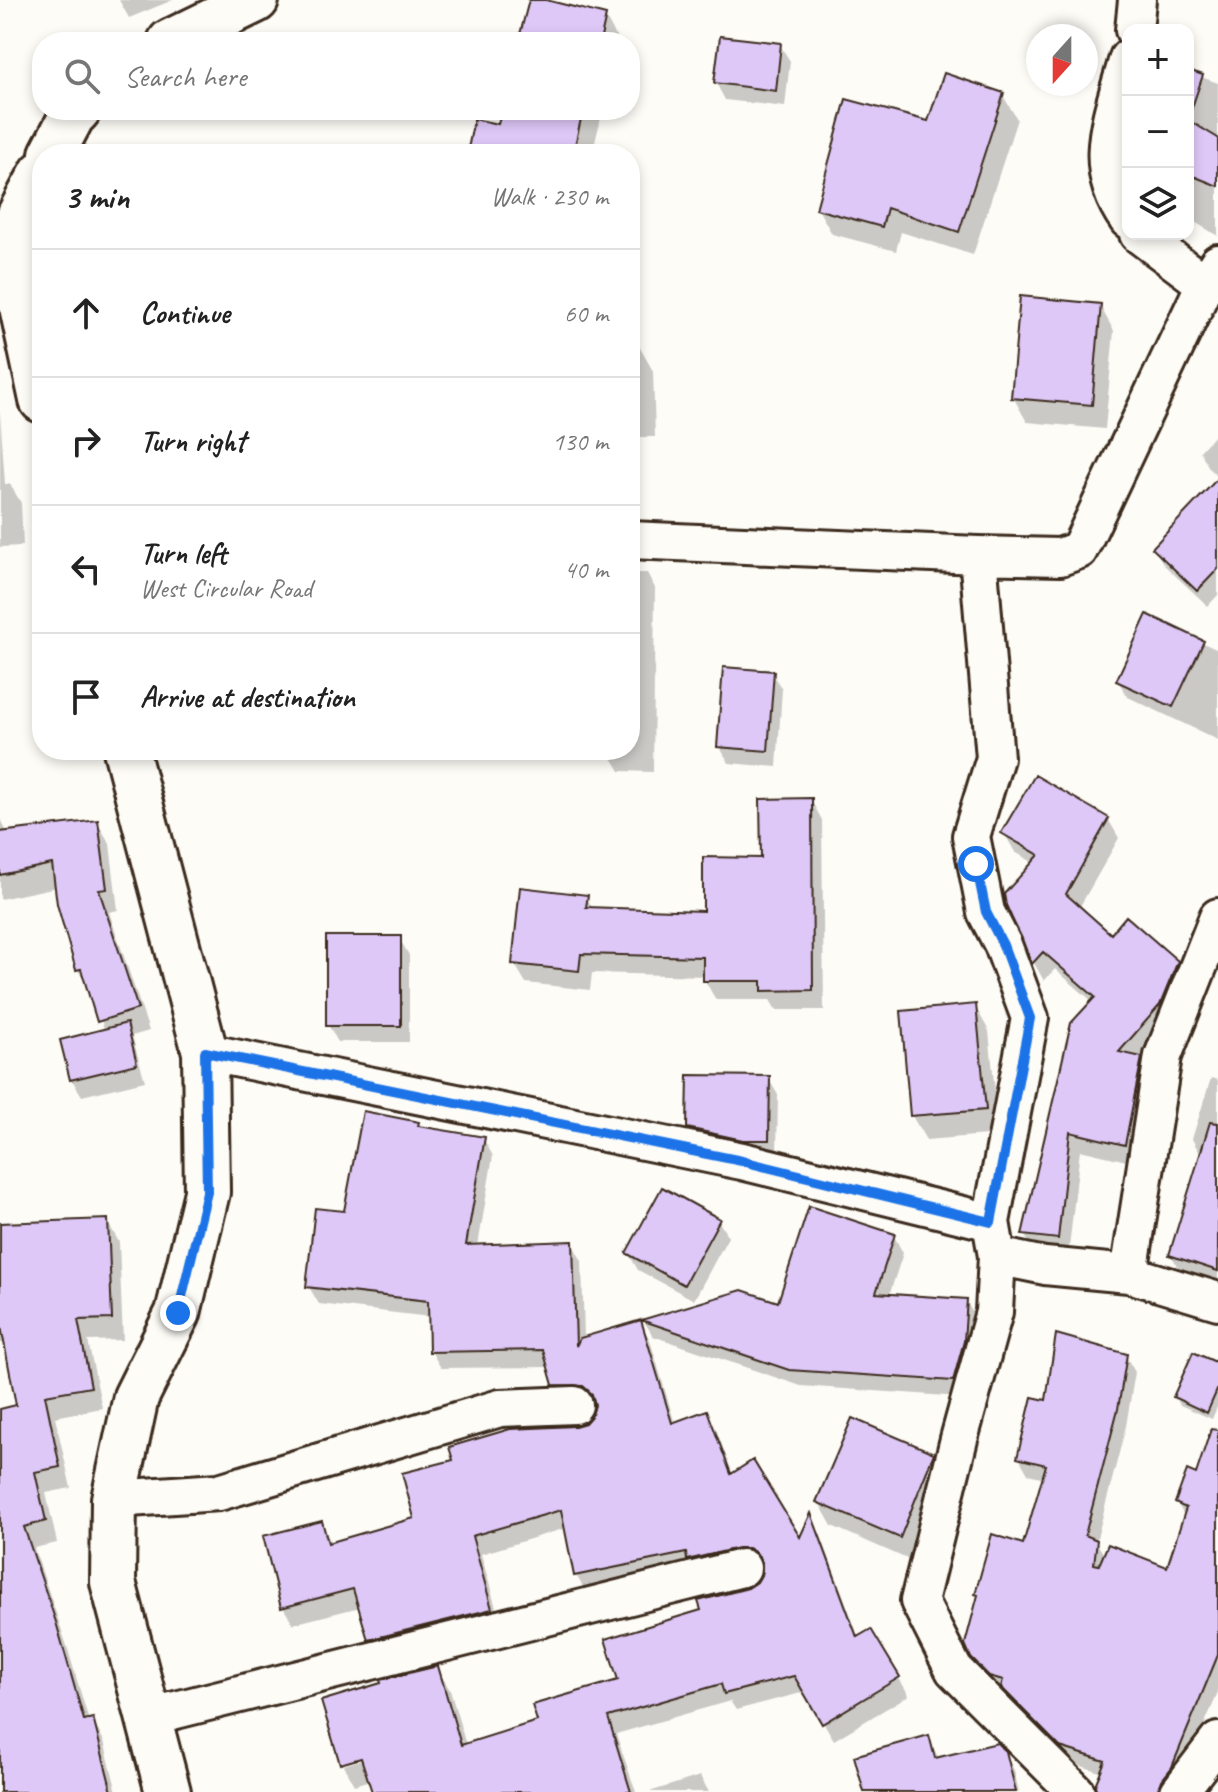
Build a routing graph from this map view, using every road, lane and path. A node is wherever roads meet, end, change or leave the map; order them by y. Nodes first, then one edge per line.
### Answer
1 (256, 0) edge
2 (1137, 0) edge
3 (1135, 24) edge
4 (190, 32) edge
5 (1122, 80) edge
6 (70, 120) edge
7 (57, 144) edge
8 (32, 192) edge
9 (1122, 212) edge
10 (1149, 240) edge
11 (1211, 274) edge
12 (32, 353) edge
13 (640, 540) edge
14 (978, 555) junction
15 (129, 760) edge
16 (1218, 917) edge
17 (205, 1052) junction
18 (994, 1239) junction
19 (1129, 1274) junction
20 (1218, 1301) edge
21 (574, 1405) dead end
22 (114, 1499) junction
23 (742, 1568) dead end
24 (148, 1717) junction
25 (1218, 1741) edge
26 (168, 1792) edge
27 (1076, 1792) edge
28 (1179, 1792) edge

1 - 4 street
2 - 3 street
5 - 9 street
6 - 7 street
8 - 12 street
10 - 11 street
11 - 14 street
13 - 14 street
14 - 18 street
15 - 17 street
16 - 19 street
17 - 18 street
17 - 22 street
18 - 19 street
18 - 27 street
19 - 20 street
21 - 22 street
22 - 24 street
23 - 24 street
24 - 26 street
25 - 28 street

